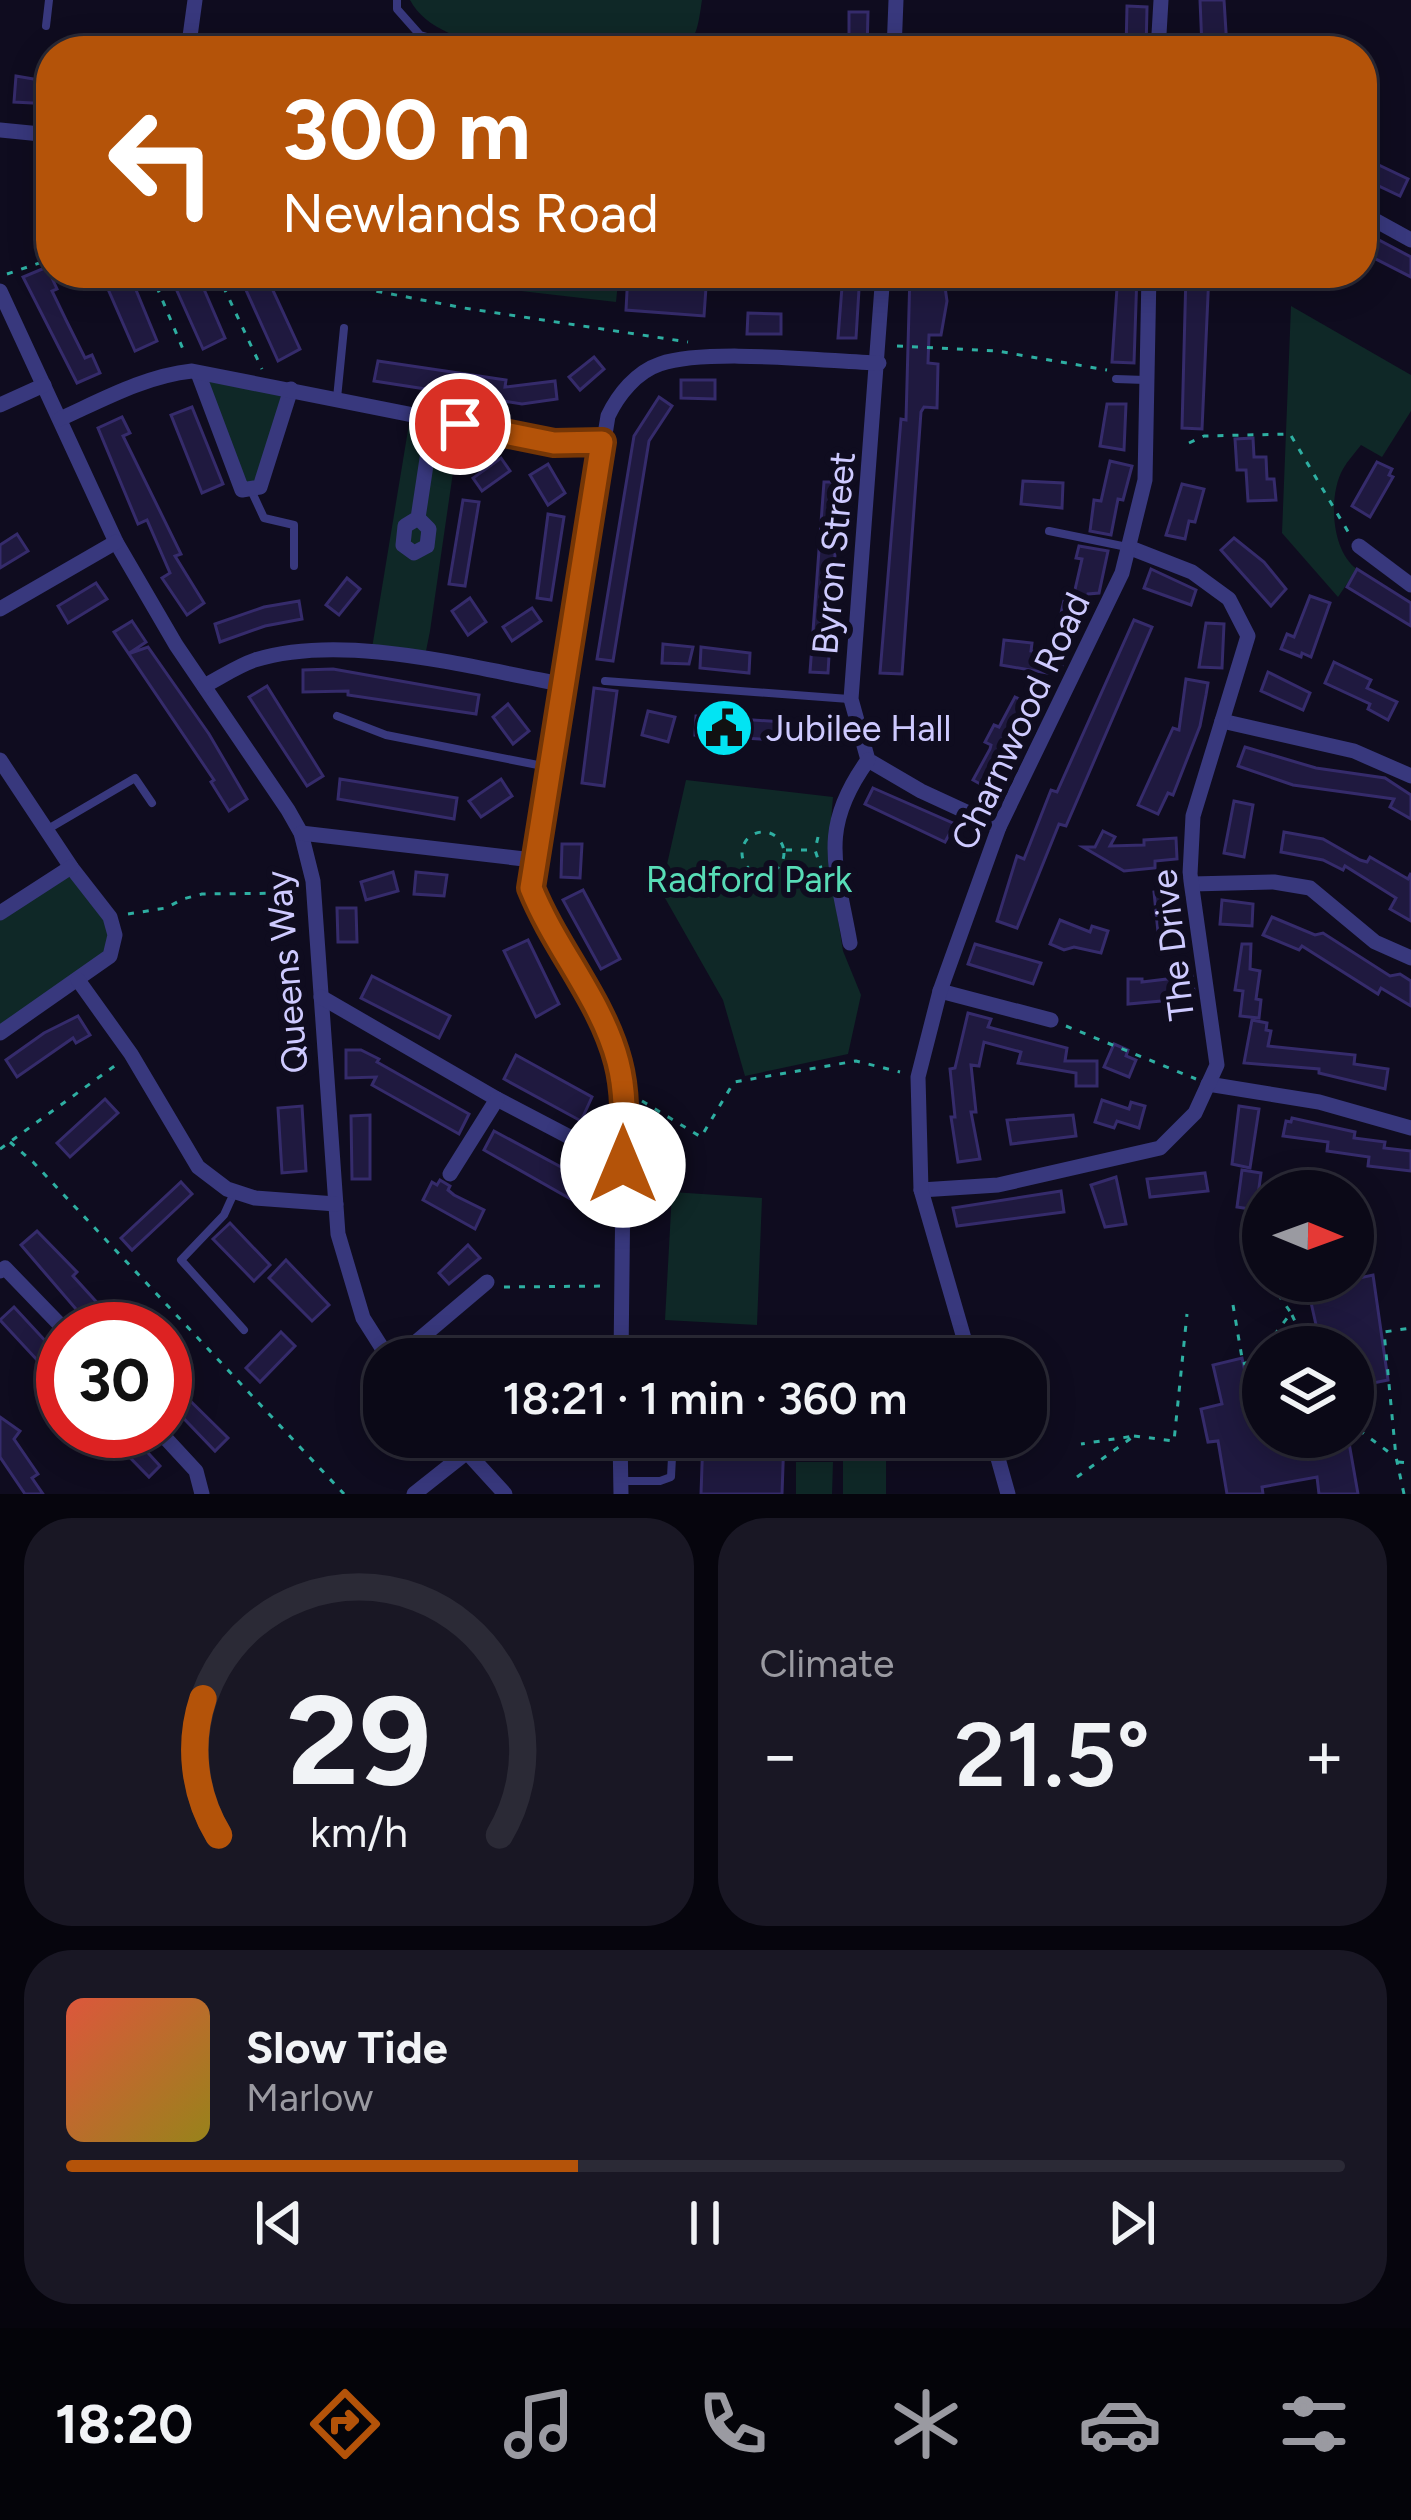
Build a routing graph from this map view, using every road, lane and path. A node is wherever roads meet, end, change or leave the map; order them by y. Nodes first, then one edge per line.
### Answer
1 (49, 0) edge
2 (195, 0) edge
3 (397, 0) edge
4 (896, 0) edge
5 (1161, 0) edge
6 (46, 26) dead end
7 (190, 36) edge
8 (424, 36) edge
9 (895, 36) edge
10 (1159, 36) edge
11 (0, 130) edge
12 (36, 134) edge
13 (1377, 221) edge
14 (1411, 240) edge
15 (36, 265) edge
16 (0, 277) edge
17 (158, 288) edge
18 (224, 288) edge
19 (360, 288) edge
20 (882, 288) edge
21 (1149, 288) edge
22 (0, 291) edge
23 (344, 328) dead end
24 (879, 354) junction
25 (702, 357) junction
26 (195, 372) junction
27 (1116, 379) joint
28 (1147, 380) junction
29 (44, 385) junction
30 (270, 385) junction
31 (291, 389) junction
32 (337, 398) junction
33 (0, 405) edge
34 (60, 418) junction
35 (433, 419) junction
36 (602, 442) junction
37 (1190, 443) dead end
38 (251, 489) junction
39 (418, 518) dead end
40 (1049, 531) dead end
41 (116, 542) junction
42 (1359, 546) joint
43 (1128, 548) junction
44 (1411, 558) edge
45 (294, 566) dead end
46 (1404, 579) edge
47 (0, 609) edge
48 (605, 681) dead end
49 (562, 684) junction
50 (204, 686) junction
51 (850, 699) junction
52 (338, 716) dead end
53 (1222, 721) junction
54 (0, 760) edge
55 (868, 760) junction
56 (548, 767) junction
57 (1411, 776) edge
58 (152, 803) dead end
59 (999, 826) junction
60 (46, 830) junction
61 (301, 833) junction
62 (784, 850) junction
63 (815, 850) dead end
64 (533, 860) junction
65 (70, 867) junction
66 (1192, 884) junction
67 (314, 893) junction
68 (0, 913) edge
69 (110, 917) junction
70 (850, 943) dead end
71 (1411, 958) edge
72 (78, 980) junction
73 (940, 991) junction
74 (321, 997) junction
75 (1051, 1020) joint
76 (0, 1033) edge
77 (131, 1054) junction
78 (918, 1077) junction
79 (1208, 1084) junction
80 (624, 1093) junction
81 (496, 1099) junction
82 (1411, 1128) edge
83 (10, 1142) junction
84 (0, 1149) edge
85 (623, 1165) junction
86 (450, 1174) dead end
87 (922, 1190) junction
88 (234, 1192) junction
89 (336, 1204) junction
90 (0, 1270) edge
91 (488, 1282) joint
92 (622, 1286) junction
93 (38, 1302) edge
94 (1283, 1302) edge
95 (1233, 1306) dead end
96 (1291, 1313) junction
97 (1187, 1314) dead end
98 (1381, 1324) dead end
99 (1281, 1326) edge
100 (1297, 1326) edge
101 (1411, 1328) edge
102 (244, 1330) dead end
103 (1384, 1332) junction
104 (378, 1338) edge
105 (419, 1338) edge
106 (621, 1338) edge
107 (964, 1338) edge
108 (1242, 1356) edge
109 (1134, 1436) junction
110 (1374, 1442) edge
111 (1081, 1444) dead end
112 (184, 1458) edge
113 (459, 1458) edge
114 (472, 1458) edge
115 (672, 1458) edge
116 (998, 1458) edge
117 (1396, 1460) junction
118 (1411, 1463) edge
119 (1077, 1477) dead end
120 (621, 1487) edge
121 (202, 1494) edge
122 (344, 1494) edge
123 (414, 1494) edge
124 (505, 1494) edge
125 (1008, 1494) edge
126 (1404, 1494) edge

1 - 6 lane
2 - 7 street
3 - 8 lane
4 - 9 street
5 - 10 street
11 - 12 street
13 - 14 street
15 - 16 path
17 - 26 path
18 - 30 path
19 - 25 path
20 - 24 street, Byron Street
21 - 28 street, Charnwood Road
22 - 29 street, Queens Way
23 - 32 lane
24 - 25 street
24 - 27 path
24 - 51 street, Byron Street
25 - 36 street
26 - 30 street
26 - 34 street
26 - 38 street
27 - 28 lane
28 - 43 street, Charnwood Road
29 - 33 street
29 - 34 street, Queens Way
30 - 31 street
31 - 32 street
31 - 38 street
32 - 35 street
34 - 41 street, Queens Way
35 - 36 street
35 - 39 street
36 - 49 street
37 - 42 path
38 - 45 lane
40 - 43 lane
41 - 47 street
41 - 50 street, Queens Way
42 - 46 street
43 - 53 street, The Drive
43 - 59 street, Charnwood Road
44 - 46 street
48 - 51 lane
49 - 50 street
49 - 56 street
50 - 61 street, Queens Way
51 - 55 street, Byron Street
52 - 56 lane
53 - 57 street
53 - 66 street, The Drive
54 - 60 street
55 - 59 street
55 - 70 street
56 - 64 street
58 - 60 lane
59 - 73 street, Charnwood Road
60 - 65 street
61 - 64 street
61 - 67 street, Queens Way
62 - 62 path
62 - 63 path
64 - 80 street
65 - 68 street
65 - 69 street
66 - 71 street
66 - 79 street, The Drive
67 - 69 path
67 - 74 street, Queens Way
69 - 72 street
72 - 76 street
72 - 77 street
73 - 75 street
73 - 78 street, Charnwood Road
74 - 81 street
74 - 89 street, Queens Way
75 - 79 path
77 - 83 path
77 - 88 street
78 - 80 path
78 - 87 street, Charnwood Road
79 - 82 street
79 - 87 street
80 - 85 street
81 - 85 street
81 - 86 street
83 - 84 path
83 - 122 path
85 - 92 street
87 - 107 street, Charnwood Road
88 - 89 street
88 - 102 lane
89 - 104 street, Queens Way
90 - 93 street
91 - 92 path
91 - 105 street
92 - 106 street
94 - 96 path
95 - 108 path
96 - 99 path
96 - 100 path
97 - 109 path
98 - 103 path
101 - 103 path
103 - 117 path
109 - 111 path
109 - 119 path
110 - 117 path
112 - 121 street
113 - 123 street
114 - 124 street
115 - 120 lane
116 - 125 street
117 - 118 path
117 - 126 path

